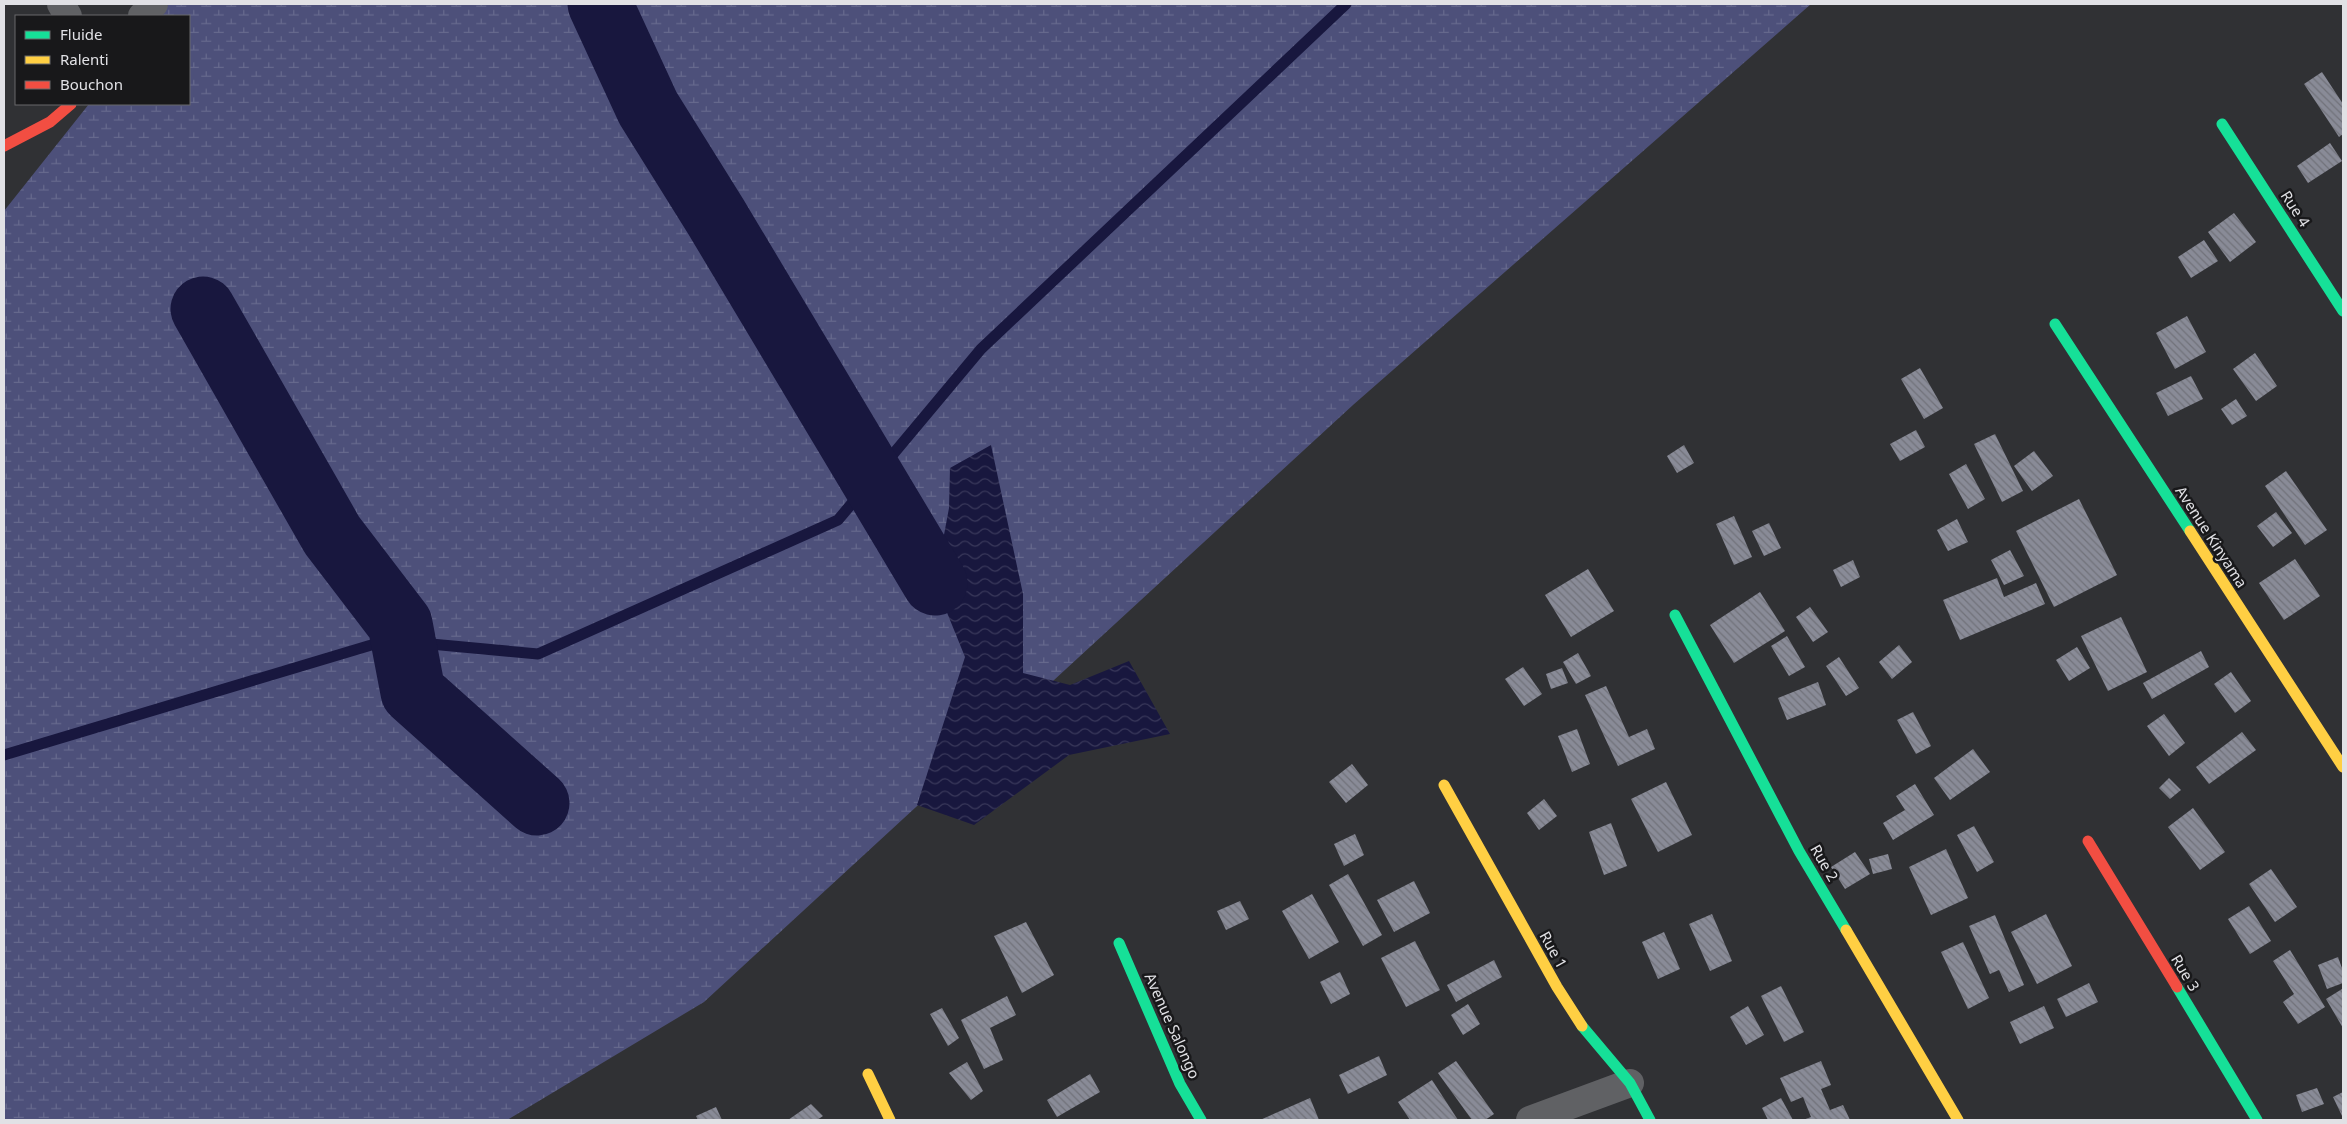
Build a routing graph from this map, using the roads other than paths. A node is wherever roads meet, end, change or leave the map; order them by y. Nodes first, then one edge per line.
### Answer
1 (61, 4) edge
2 (154, 4) edge
3 (67, 15) edge
4 (143, 15) edge
5 (70, 105) edge
6 (2222, 124) dead end
7 (4, 146) edge
8 (2343, 311) edge
9 (2054, 324) dead end
10 (1675, 615) dead end
11 (2343, 767) edge
12 (1444, 785) dead end
13 (2088, 841) dead end
14 (1119, 943) dead end
15 (868, 1074) dead end
16 (1630, 1083) junction
17 (890, 1120) edge
18 (1201, 1120) edge
19 (1530, 1120) edge
20 (1650, 1120) edge
21 (1958, 1120) edge
22 (2256, 1120) edge

1 - 3 street
2 - 4 street
5 - 7 street
6 - 8 street, Rue 4
9 - 11 street, Avenue Kinyama
10 - 21 street, Rue 2
12 - 16 street, Rue 1
13 - 22 street, Rue 3
14 - 18 street, Avenue Salongo
15 - 17 street
16 - 19 street
16 - 20 street, Rue 1

